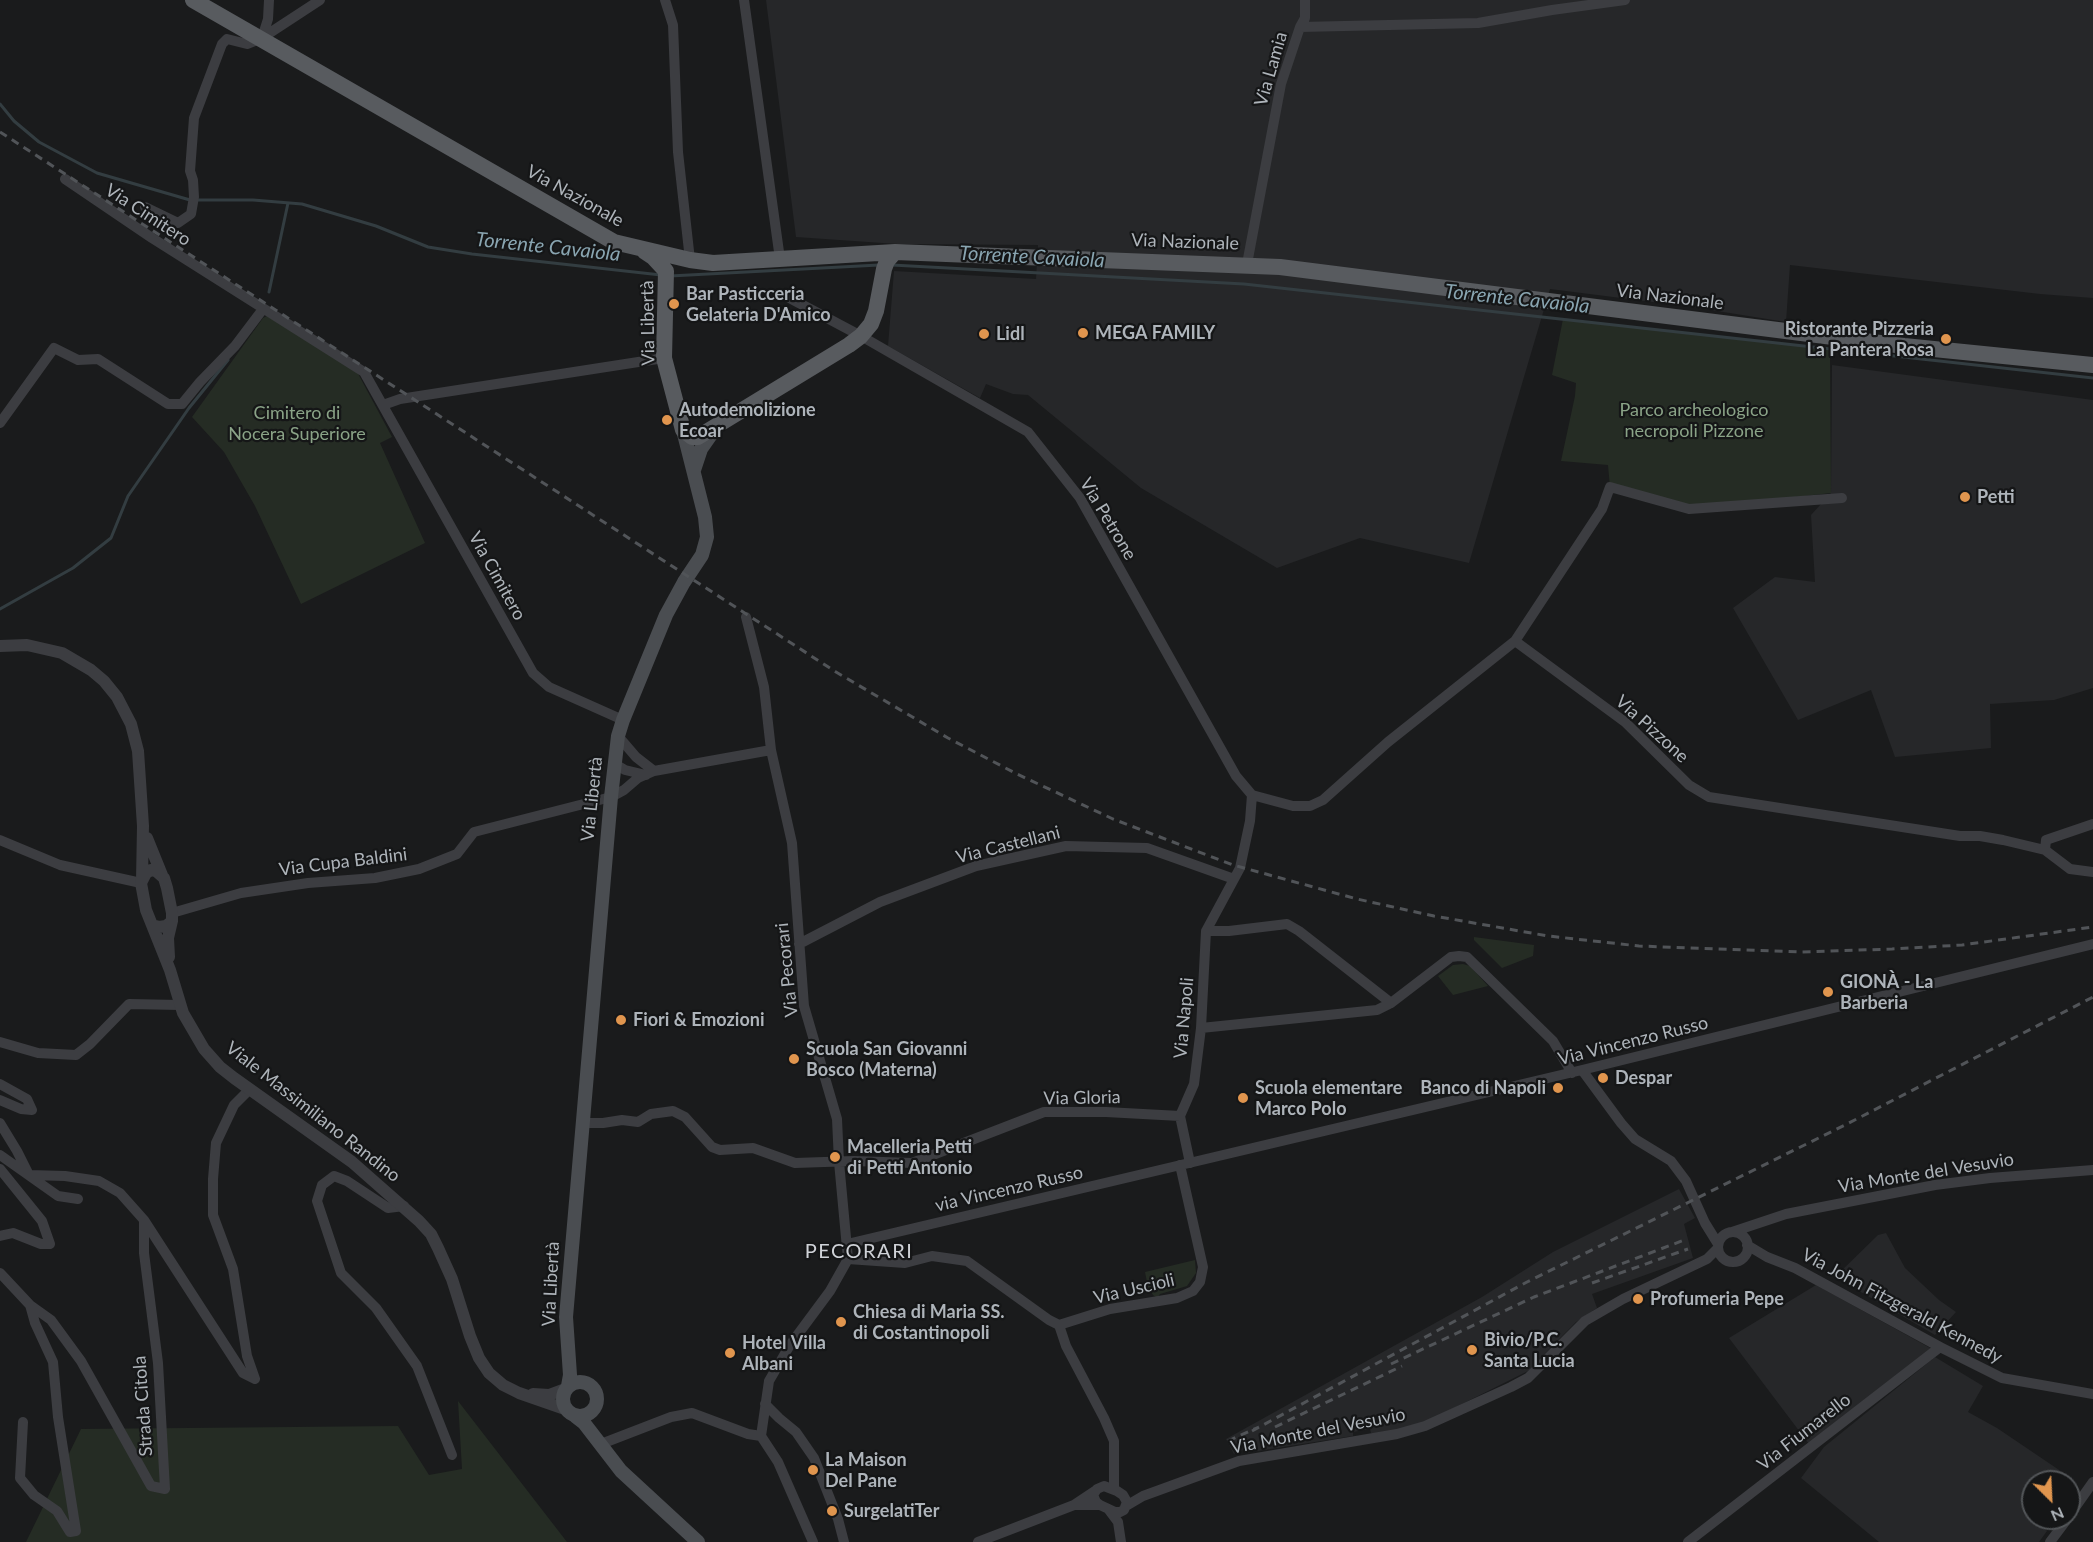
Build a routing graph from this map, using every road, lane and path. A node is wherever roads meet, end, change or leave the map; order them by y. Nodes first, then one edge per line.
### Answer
1 (193, 0) edge
2 (269, 0) edge
3 (320, 0) edge
4 (665, 0) edge
5 (744, 0) edge
6 (1305, 0) edge
7 (1625, 0) edge
8 (1300, 27) junction
9 (261, 38) junction
10 (65, 179) dead end
11 (145, 207) dead end
12 (641, 249) junction
13 (895, 252) junction
14 (863, 253) junction
15 (780, 259) junction
16 (690, 260) junction
17 (1248, 264) junction
18 (665, 279) junction
19 (880, 287) junction
20 (782, 294) dead end
21 (263, 309) junction
22 (864, 333) junction
23 (664, 358) junction
24 (2093, 365) edge
25 (383, 405) junction
26 (722, 422) junction
27 (0, 423) edge
28 (683, 430) junction
29 (693, 472) junction
30 (1842, 498) dead end
31 (746, 617) dead end
32 (1515, 641) junction
33 (0, 646) edge
34 (623, 720) junction
35 (618, 736) junction
36 (771, 750) junction
37 (615, 764) junction
38 (649, 770) junction
39 (1252, 795) junction
40 (610, 797) junction
41 (2093, 824) edge
42 (143, 826) junction
43 (0, 840) edge
44 (2045, 850) junction
45 (2093, 872) edge
46 (164, 878) junction
47 (1234, 879) junction
48 (141, 881) junction
49 (172, 917) junction
50 (152, 925) junction
51 (1206, 931) junction
52 (799, 944) junction
53 (2093, 944) edge
54 (170, 970) junction
55 (1391, 1003) junction
56 (180, 1005) junction
57 (1201, 1028) junction
58 (0, 1042) edge
59 (1577, 1071) junction
60 (0, 1084) edge
61 (250, 1089) junction
62 (0, 1100) edge
63 (1180, 1116) junction
64 (0, 1123) edge
65 (583, 1123) junction
66 (0, 1155) edge
67 (839, 1162) junction
68 (1185, 1164) junction
69 (0, 1169) edge
70 (2093, 1170) edge
71 (29, 1175) junction
72 (78, 1199) dead end
73 (404, 1206) junction
74 (144, 1220) junction
75 (1767, 1221) junction
76 (1706, 1226) junction
77 (1730, 1233) junction
78 (0, 1236) edge
79 (1747, 1243) junction
80 (847, 1244) junction
81 (1718, 1246) junction
82 (1767, 1257) junction
83 (848, 1259) junction
84 (1707, 1259) junction
85 (1725, 1260) junction
86 (1739, 1260) junction
87 (0, 1273) edge
88 (30, 1305) junction
89 (1059, 1325) junction
90 (1940, 1347) junction
91 (569, 1355) junction
92 (589, 1384) junction
93 (566, 1388) junction
94 (519, 1393) junction
95 (2093, 1394) edge
96 (765, 1404) junction
97 (595, 1408) junction
98 (570, 1412) junction
99 (23, 1422) dead end
100 (761, 1436) junction
101 (601, 1444) junction
102 (452, 1455) dead end
103 (2093, 1482) edge
104 (1095, 1491) junction
105 (1118, 1492) junction
106 (1143, 1496) junction
107 (2081, 1499) edge
108 (1074, 1505) junction
109 (1105, 1507) junction
110 (1125, 1508) junction
111 (1118, 1522) junction
112 (698, 1542) edge
113 (813, 1542) edge
114 (844, 1542) edge
115 (978, 1542) edge
116 (1120, 1542) edge
117 (1688, 1542) edge

1 - 9 main road, Via Nazionale
2 - 9 street
3 - 9 street
4 - 16 street
5 - 15 street
6 - 8 street
7 - 8 street, Via Lamia
8 - 17 street, Via Lamia
9 - 11 street
9 - 12 main road, Via Nazionale
10 - 21 street, Via Cimitero
12 - 16 main road, Via Nazionale
12 - 18 main road, Via Libertà
13 - 14 main road, Via Nazionale
13 - 17 main road, Via Nazionale
13 - 19 main road
14 - 15 main road, Via Nazionale
14 - 19 main road
15 - 16 main road, Via Nazionale
16 - 18 main road, Via Libertà
17 - 24 main road, Via Nazionale
18 - 23 main road, Via Libertà
19 - 22 main road
20 - 22 street, Via Petrone
21 - 25 street, Via Cimitero
21 - 27 street
22 - 26 main road
22 - 39 street, Via Petrone
23 - 25 street
23 - 28 main road, Via Libertà
25 - 34 street, Via Cimitero
26 - 28 main road
26 - 29 main road
28 - 29 main road, Via Libertà
29 - 34 main road, Via Libertà
30 - 32 street
31 - 36 street, Via Pecorari
32 - 39 street
32 - 44 street, Via Pizzone
33 - 42 street
34 - 35 main road, Via Libertà
35 - 37 main road, Via Libertà
35 - 38 street
36 - 38 street
36 - 52 street, Via Pecorari
37 - 38 street
37 - 40 main road, Via Libertà
38 - 40 street, Via Cupa Baldini
39 - 47 street
40 - 49 street, Via Cupa Baldini
40 - 65 main road, Via Libertà
41 - 44 street
42 - 46 street
42 - 48 street
43 - 48 street
44 - 45 street, Via Pizzone
46 - 48 street
46 - 49 street
47 - 51 street, Via Napoli
47 - 52 street, Via Castellani
48 - 50 street
49 - 50 street
49 - 54 street
50 - 54 street
51 - 55 street
51 - 57 street, Via Napoli
52 - 67 street, Via Pecorari
53 - 59 street, Via Vincenzo Russo
54 - 56 street, Viale Massimiliano Randino
55 - 57 street
55 - 59 street
56 - 58 street
56 - 61 street, Viale Massimiliano Randino
57 - 63 street, Via Napoli
59 - 68 street, Via Vincenzo Russo
59 - 76 street
60 - 62 street
61 - 73 street, Viale Massimiliano Randino
61 - 74 street
63 - 67 street, Via Gloria
63 - 68 street
64 - 71 street
65 - 67 street, Via Gloria
65 - 91 main road, Via Libertà
66 - 71 street
67 - 80 street, Via Pecorari
68 - 80 street, via Vincenzo Russo
68 - 89 street, Via Uscioli
69 - 78 street
70 - 75 street, Via Monte del Vesuvio
71 - 72 street
71 - 74 street
73 - 94 street, Viale Massimiliano Randino
73 - 102 street
74 - 88 street, Strada Citola
75 - 77 street, Via Monte del Vesuvio
75 - 79 street, Via Monte del Vesuvio
76 - 77 street
76 - 81 street
77 - 79 street
77 - 81 street, Via Monte del Vesuvio
79 - 82 street, Via John Fitzgerald Kennedy
79 - 86 street, Via Monte del Vesuvio
80 - 83 street, Via Pecorari
81 - 84 street, Via Monte del Vesuvio
81 - 85 street
82 - 86 street, Via John Fitzgerald Kennedy
82 - 90 street, Via John Fitzgerald Kennedy
83 - 89 street
83 - 96 street
84 - 85 street, Via Monte del Vesuvio
84 - 106 street, Via Monte del Vesuvio
85 - 86 street, Via Monte del Vesuvio
87 - 88 street
88 - 99 street
89 - 105 street
90 - 95 street, Via John Fitzgerald Kennedy
90 - 117 street, Via Fiumarello
91 - 92 main road
91 - 93 main road, Via Libertà
92 - 93 main road
92 - 97 main road
93 - 94 street
93 - 98 main road
94 - 98 street, Viale Massimiliano Randino
96 - 100 street
96 - 114 street
97 - 98 main road
97 - 101 main road
98 - 101 main road
100 - 101 street
100 - 113 street
101 - 112 main road
103 - 107 street
104 - 105 street, Via Monte del Vesuvio
104 - 108 street
104 - 109 street
105 - 106 street, Via Monte del Vesuvio
105 - 110 street
106 - 110 street, Via Monte del Vesuvio
108 - 109 street
108 - 115 street
109 - 110 street
109 - 111 street
110 - 111 street
111 - 116 street

